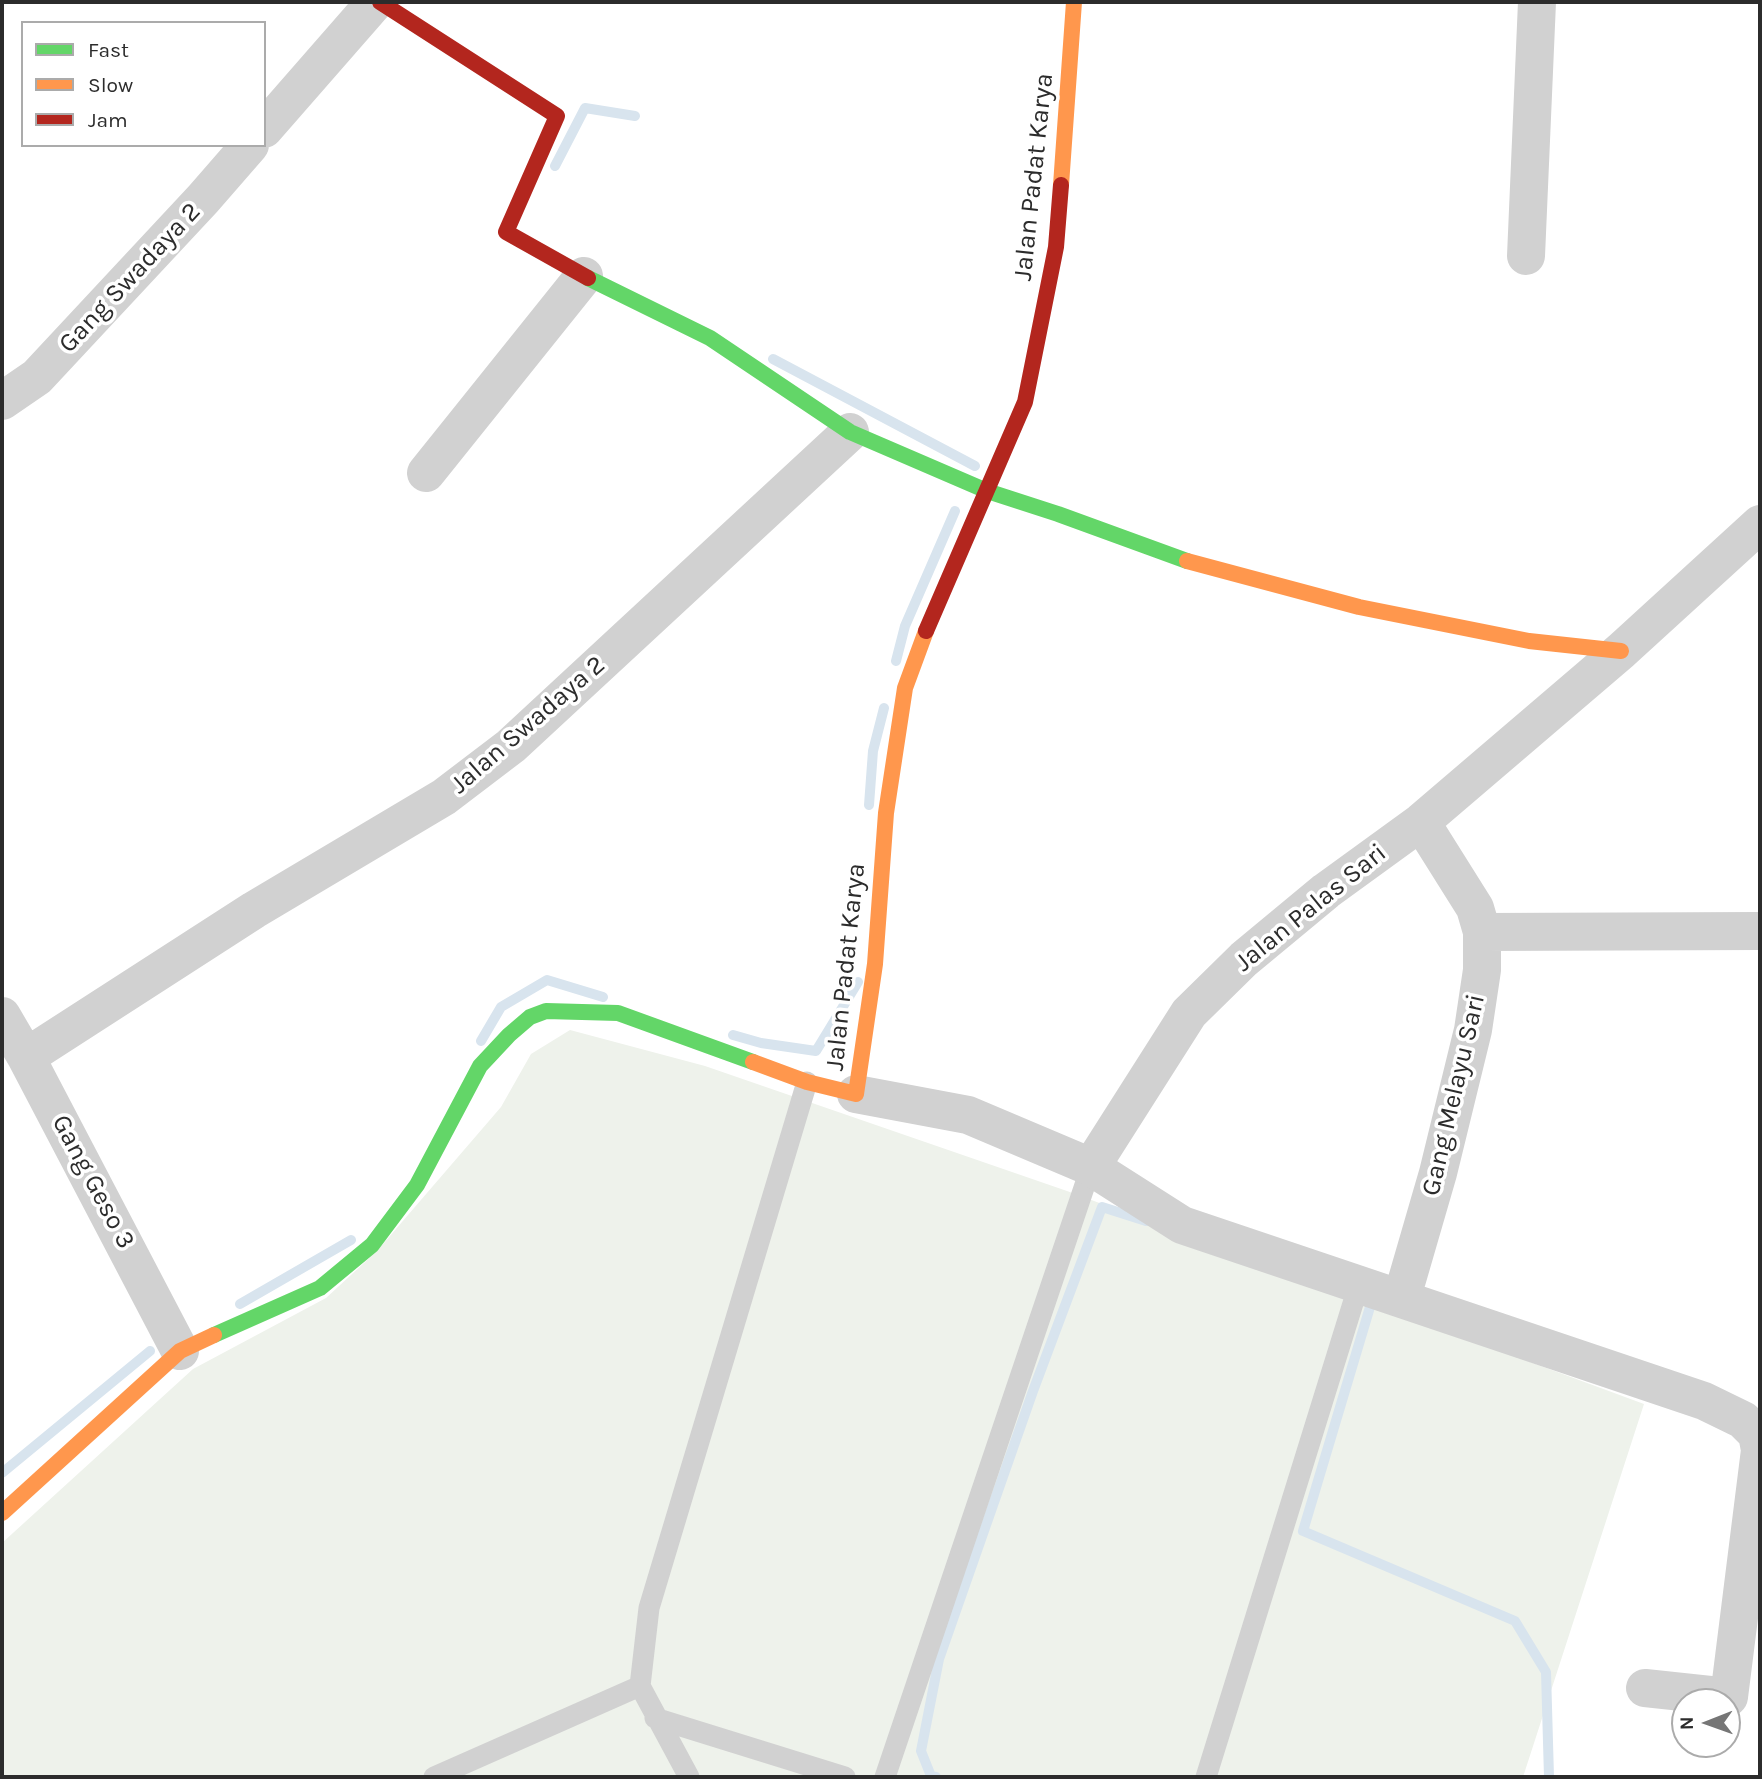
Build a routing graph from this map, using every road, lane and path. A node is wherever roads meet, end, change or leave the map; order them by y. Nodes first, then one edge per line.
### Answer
1 (377, 2) edge
2 (1074, 2) edge
3 (1538, 2) edge
4 (266, 127) edge
5 (248, 147) edge
6 (1526, 256) dead end
7 (584, 276) junction
8 (2, 401) edge
9 (850, 432) junction
10 (426, 473) dead end
11 (986, 491) junction
12 (1760, 524) edge
13 (1621, 651) junction
14 (1421, 822) junction
15 (1760, 931) edge
16 (1482, 932) junction
17 (9, 1032) edge
18 (807, 1082) junction
19 (856, 1094) junction
20 (1091, 1167) junction
21 (1359, 1284) junction
22 (1402, 1297) junction
23 (180, 1351) junction
24 (1752, 1419) edge
25 (2, 1513) edge
26 (640, 1686) junction
27 (1645, 1688) dead end
28 (655, 1718) junction
29 (434, 1777) edge
30 (689, 1777) edge
31 (845, 1777) edge
32 (885, 1777) edge
33 (1206, 1777) edge

1 - 4 street
1 - 7 street
2 - 11 street, Jalan Padat Karya
3 - 6 street
5 - 8 street, Gang Swadaya 2
7 - 9 street
7 - 10 street
9 - 11 street
9 - 17 street, Jalan Swadaya 2
11 - 13 street
11 - 19 street, Jalan Padat Karya
12 - 13 street, Jalan Palas Sari
13 - 14 street, Jalan Palas Sari
14 - 16 street, Gang Melayu Sari
14 - 20 street, Jalan Palas Sari
15 - 16 street
16 - 22 street, Gang Melayu Sari
17 - 23 street, Gang Geso 3
18 - 19 street, Jalan Padat Karya
18 - 23 street, Jalan Padat Karya
18 - 26 lane
19 - 20 street
20 - 21 street
20 - 32 lane
21 - 22 street
21 - 33 lane
22 - 24 street
23 - 25 street, Jalan Padat Karya
24 - 27 street
26 - 28 lane
26 - 29 lane
28 - 30 lane
28 - 31 lane

